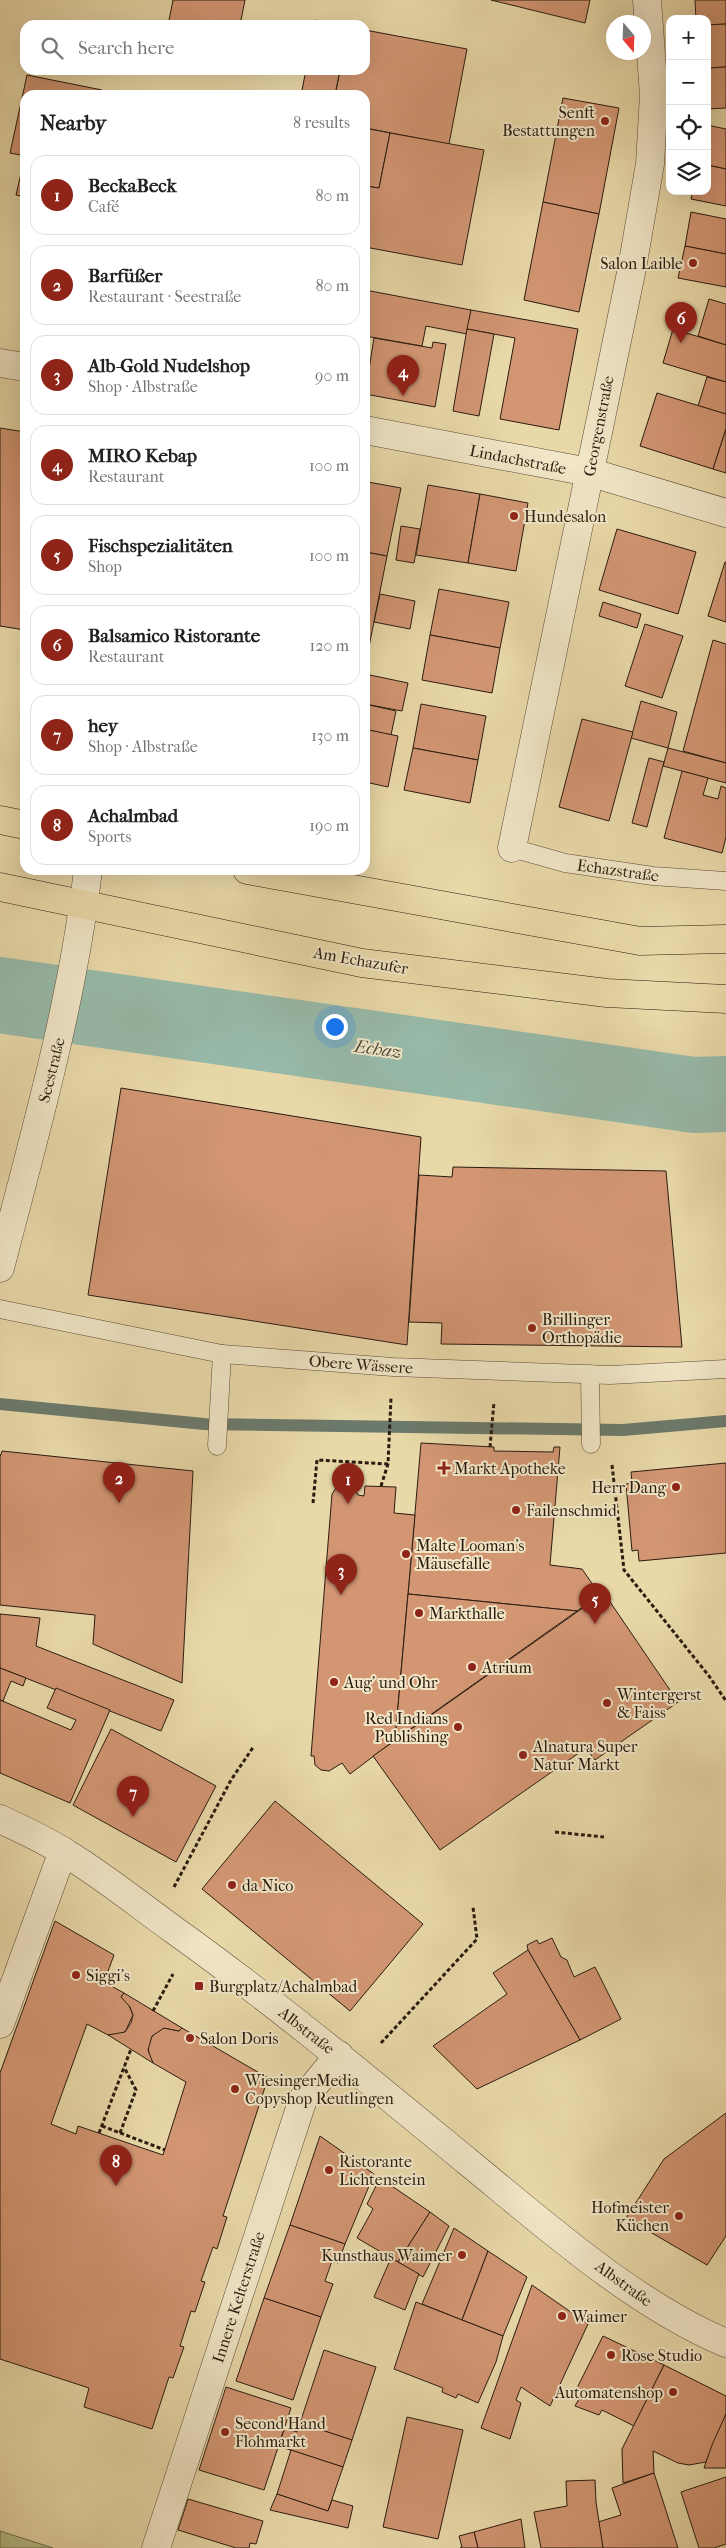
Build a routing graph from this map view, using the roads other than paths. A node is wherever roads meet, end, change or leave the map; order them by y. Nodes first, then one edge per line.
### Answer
1 (647, 0) edge
2 (0, 363) edge
3 (20, 366) edge
4 (370, 431) edge
5 (589, 472) junction
6 (726, 513) edge
7 (0, 820) edge
8 (20, 824) edge
9 (512, 848) joint
10 (87, 875) edge
11 (275, 875) edge
12 (726, 881) edge
13 (0, 887) edge
14 (84, 904) junction
15 (726, 939) edge
16 (726, 1000) edge
17 (0, 1268) edge
18 (0, 1309) edge
19 (222, 1354) junction
20 (726, 1369) edge
21 (590, 1374) junction
22 (591, 1444) dead end
23 (217, 1446) dead end
24 (0, 1819) edge
25 (63, 1851) junction
26 (0, 2024) edge
27 (339, 2055) junction
28 (726, 2343) edge
29 (156, 2548) edge

1 - 5 street, Georgenstraße
2 - 3 street
4 - 5 street, Lindachstraße
5 - 6 street, Lindachstraße
5 - 9 street, Georgenstraße
7 - 8 main road
9 - 12 lane, Echazstraße
10 - 14 street, Seestraße
11 - 15 main road
13 - 14 main road, Am Echazufer
14 - 16 main road, Am Echazufer
14 - 17 street, Seestraße
18 - 19 lane, Obere Wässere
19 - 21 lane, Obere Wässere
19 - 23 lane
20 - 21 lane, Obere Wässere
21 - 22 lane
24 - 25 street, Albstraße
25 - 26 street
25 - 27 street, Albstraße
27 - 28 street, Albstraße
27 - 29 street, Innere Kelterstraße

